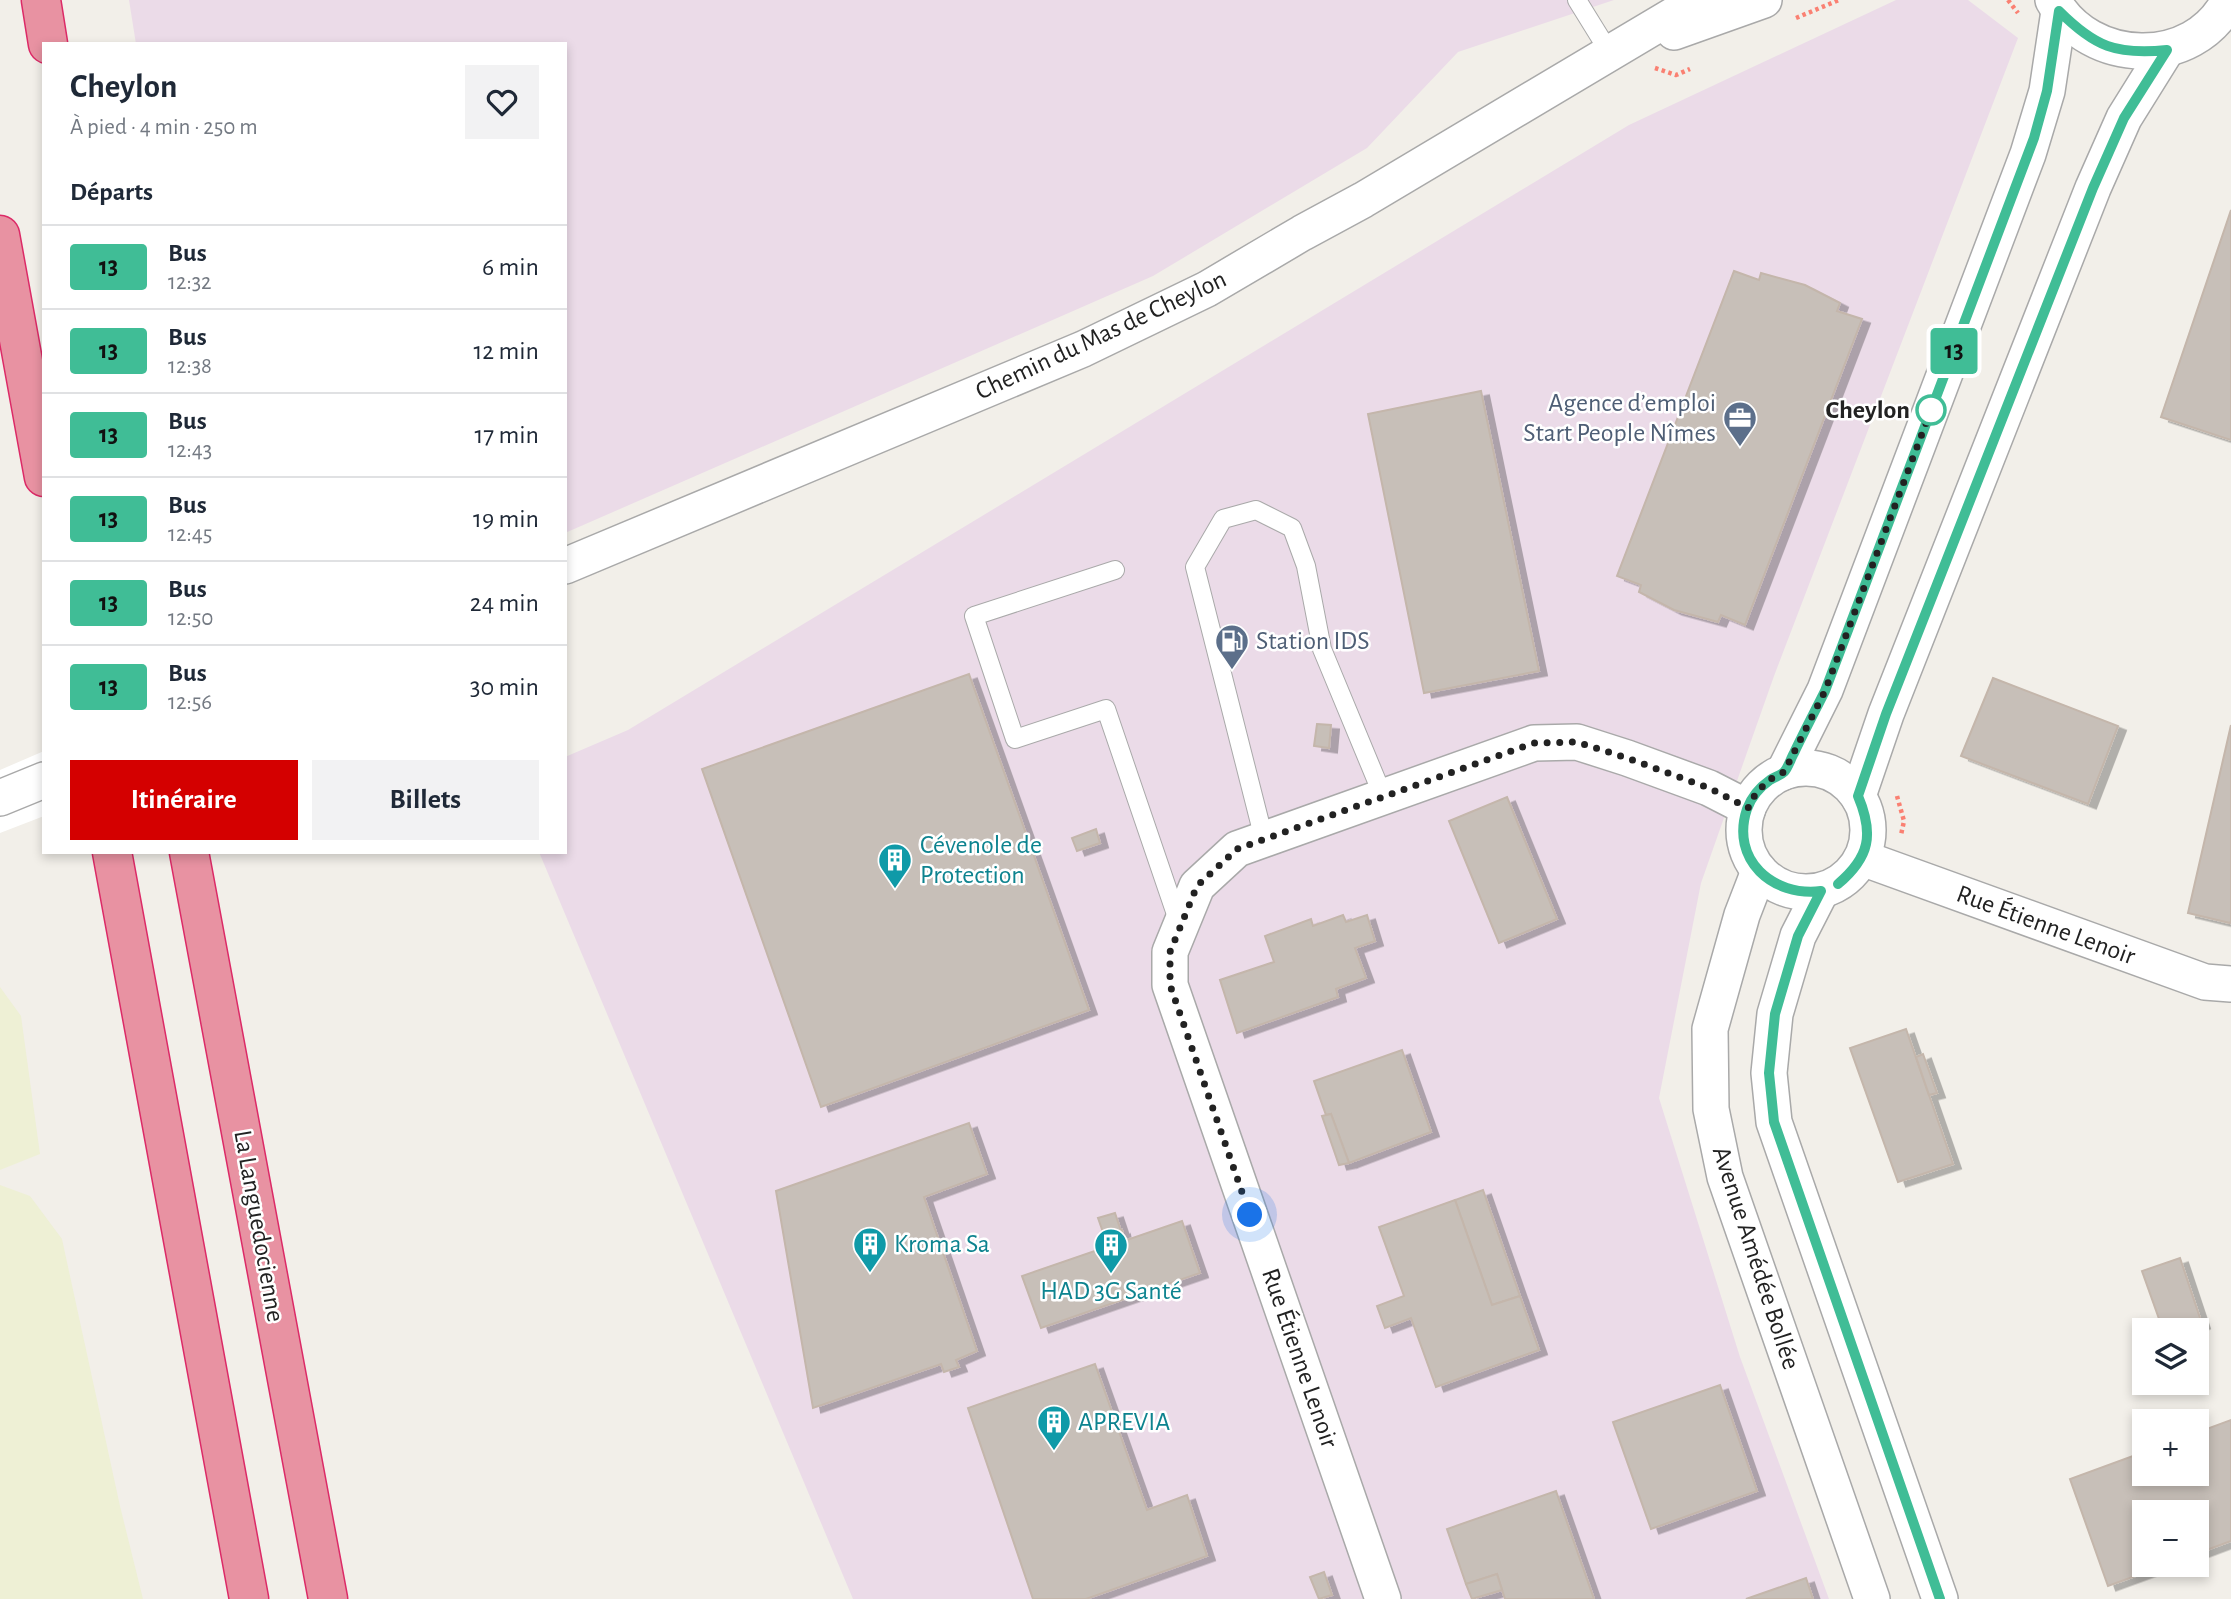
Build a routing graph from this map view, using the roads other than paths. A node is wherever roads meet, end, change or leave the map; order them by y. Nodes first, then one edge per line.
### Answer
1 (41, 0) edge
2 (1577, 0) edge
3 (1699, 0) edge
4 (1764, 0) edge
5 (2229, 0) edge
6 (2056, 5) edge
7 (48, 42) edge
8 (2167, 50) junction
9 (1611, 55) junction
10 (0, 235) edge
11 (42, 466) edge
12 (567, 565) edge
13 (1115, 570) dead end
14 (1784, 772) junction
15 (42, 781) edge
16 (1383, 796) junction
17 (1858, 796) junction
18 (0, 798) edge
19 (1748, 808) junction
20 (1264, 839) junction
21 (112, 854) edge
22 (190, 854) edge
23 (1877, 864) junction
24 (1759, 872) junction
25 (1821, 891) junction
26 (1180, 927) junction
27 (2231, 984) edge
28 (249, 1599) edge
29 (328, 1599) edge
30 (1383, 1599) edge
31 (1872, 1599) edge
32 (1940, 1599) edge

1 - 7 highway
2 - 9 lane
3 - 9 street, Chemin du Mas de Cheylon
4 - 9 street, Chemin du Mas de Cheylon
5 - 8 street
6 - 8 street
6 - 14 street
8 - 17 street
9 - 12 street, Chemin du Mas de Cheylon
10 - 11 highway
13 - 26 lane
14 - 17 street
14 - 19 street
15 - 18 street
16 - 19 street, Rue Étienne Lenoir
16 - 20 street, Rue Étienne Lenoir
16 - 20 lane
17 - 23 street
19 - 24 street
20 - 26 street, Rue Étienne Lenoir
21 - 28 highway
22 - 29 highway, La Languedocienne
23 - 25 street
23 - 27 street, Rue Étienne Lenoir
24 - 25 street
24 - 31 street, Avenue Amédée Bollée
25 - 32 street
26 - 30 street, Rue Étienne Lenoir

